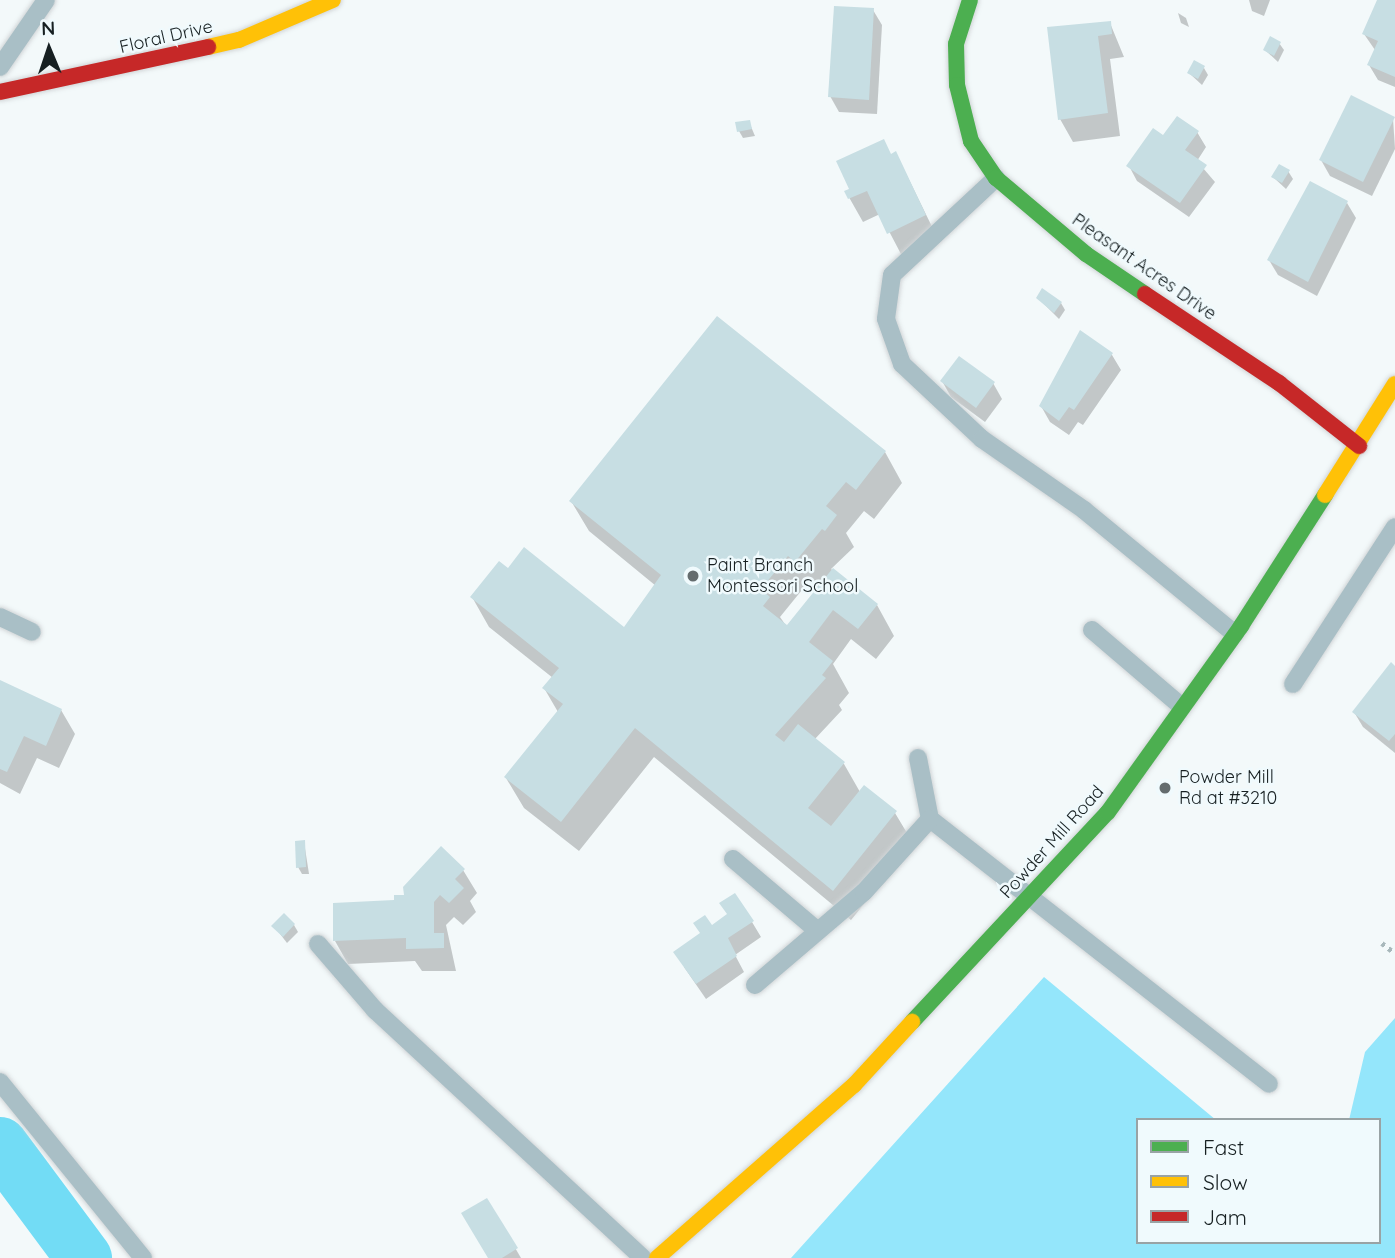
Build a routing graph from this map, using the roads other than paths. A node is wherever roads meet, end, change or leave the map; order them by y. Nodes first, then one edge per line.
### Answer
1 (46, 0) edge
2 (333, 0) edge
3 (970, 0) edge
4 (0, 67) edge
5 (0, 92) edge
6 (996, 178) junction
7 (1395, 384) edge
8 (1359, 446) junction
9 (1395, 527) edge
10 (0, 617) edge
11 (1092, 630) dead end
12 (32, 632) dead end
13 (1235, 634) junction
14 (1293, 684) dead end
15 (1182, 708) junction
16 (918, 758) dead end
17 (930, 820) junction
18 (733, 859) dead end
19 (1029, 896) junction
20 (818, 931) junction
21 (318, 944) dead end
22 (755, 985) dead end
23 (0, 1082) edge
24 (1269, 1084) dead end
25 (143, 1258) edge
26 (643, 1258) edge
27 (657, 1258) edge

1 - 4 lane
2 - 5 main road, Floral Drive
3 - 6 main road, Pleasant Acres Drive
6 - 8 main road, Pleasant Acres Drive
6 - 13 lane
7 - 8 main road, Powder Mill Road
8 - 13 main road, Powder Mill Road
9 - 14 lane
10 - 12 lane
11 - 15 lane
13 - 15 main road, Powder Mill Road
15 - 19 main road, Powder Mill Road
16 - 17 lane
17 - 19 lane
17 - 20 lane
18 - 20 lane
19 - 24 lane
19 - 27 main road, Powder Mill Road
20 - 22 lane
21 - 26 lane
23 - 25 lane

